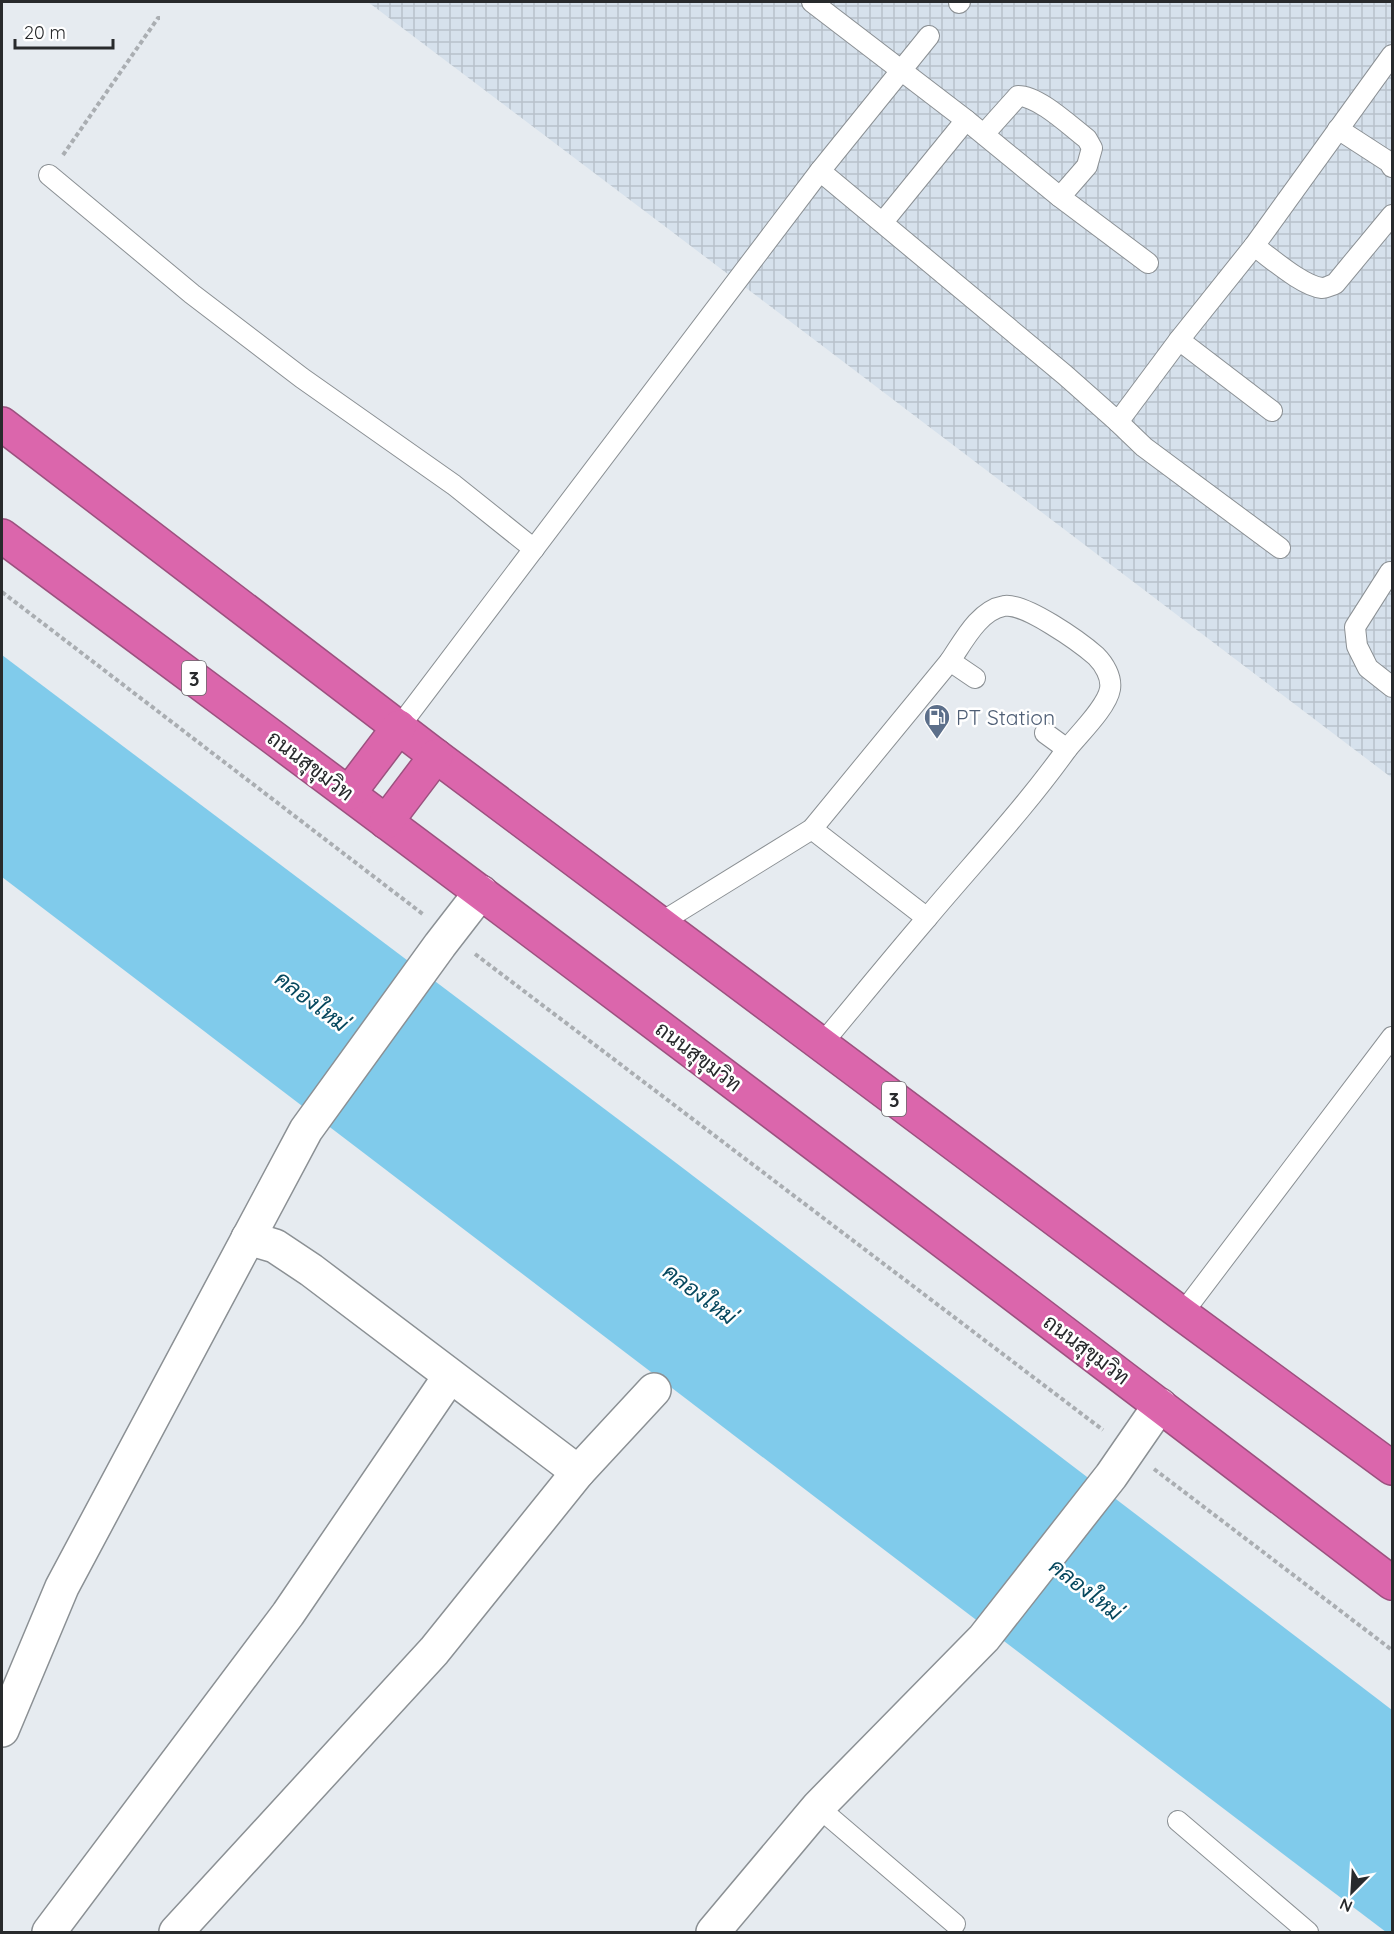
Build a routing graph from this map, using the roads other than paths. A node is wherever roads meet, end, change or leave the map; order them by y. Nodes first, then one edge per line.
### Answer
1 (812, 2) edge
2 (929, 36) dead end
3 (1392, 55) edge
4 (901, 71) junction
5 (966, 120) junction
6 (1338, 129) junction
7 (984, 134) junction
8 (1392, 166) edge
9 (820, 171) junction
10 (49, 175) road end
11 (1060, 197) junction
12 (1392, 215) edge
13 (883, 222) junction
14 (1254, 246) junction
15 (1148, 263) dead end
16 (1179, 340) junction
17 (1272, 411) dead end
18 (1118, 422) junction
19 (2, 424) edge
20 (2, 536) edge
21 (1280, 548) dead end
22 (534, 549) junction
23 (1392, 572) edge
24 (950, 661) junction
25 (975, 678) dead end
26 (1392, 687) edge
27 (399, 727) junction
28 (1044, 733) dead end
29 (1067, 749) junction
30 (436, 756) junction
31 (349, 793) junction
32 (386, 822) junction
33 (812, 829) junction
34 (482, 892) junction
35 (927, 918) junction
36 (660, 923) junction
37 (1392, 1037) edge
38 (821, 1045) junction
39 (248, 1238) junction
40 (1182, 1314) junction
41 (450, 1376) junction
42 (654, 1390) dead end
43 (1160, 1405) junction
44 (1392, 1468) edge
45 (578, 1472) junction
46 (1392, 1583) edge
47 (2, 1730) edge
48 (818, 1807) junction
49 (1178, 1821) dead end
50 (955, 1924) dead end
51 (49, 1932) edge
52 (176, 1932) edge
53 (713, 1932) edge
54 (1308, 1932) edge

1 - 4 lane
2 - 4 lane
3 - 6 lane
4 - 5 lane
4 - 9 lane
5 - 7 lane
5 - 13 lane
6 - 8 lane
6 - 14 lane
7 - 11 lane
7 - 11 lane
9 - 13 lane
9 - 22 lane
10 - 22 lane
11 - 15 lane
12 - 14 lane
13 - 18 lane
14 - 16 lane
16 - 17 lane
16 - 18 lane
18 - 21 lane
19 - 27 highway, 3
20 - 31 highway, ถนนสุขุมวิท / 3
22 - 27 lane
23 - 26 lane
24 - 25 lane
24 - 29 lane
24 - 33 lane
27 - 30 highway, 3
27 - 31 highway
28 - 29 lane
29 - 35 lane
30 - 32 highway
30 - 36 highway, 3
31 - 32 highway, ถนนสุขุมวิท / 3
32 - 34 highway, ถนนสุขุมวิท / 3
33 - 35 lane
33 - 36 lane
34 - 39 street
34 - 43 highway, ถนนสุขุมวิท / 3
35 - 38 lane
36 - 38 highway, 3
37 - 40 lane
38 - 40 highway, 3
39 - 41 street
39 - 47 street
40 - 44 highway, 3
41 - 45 street
41 - 51 street
42 - 45 street
43 - 46 highway, ถนนสุขุมวิท / 3
43 - 48 street
45 - 52 street
48 - 50 lane
48 - 53 street
49 - 54 lane

